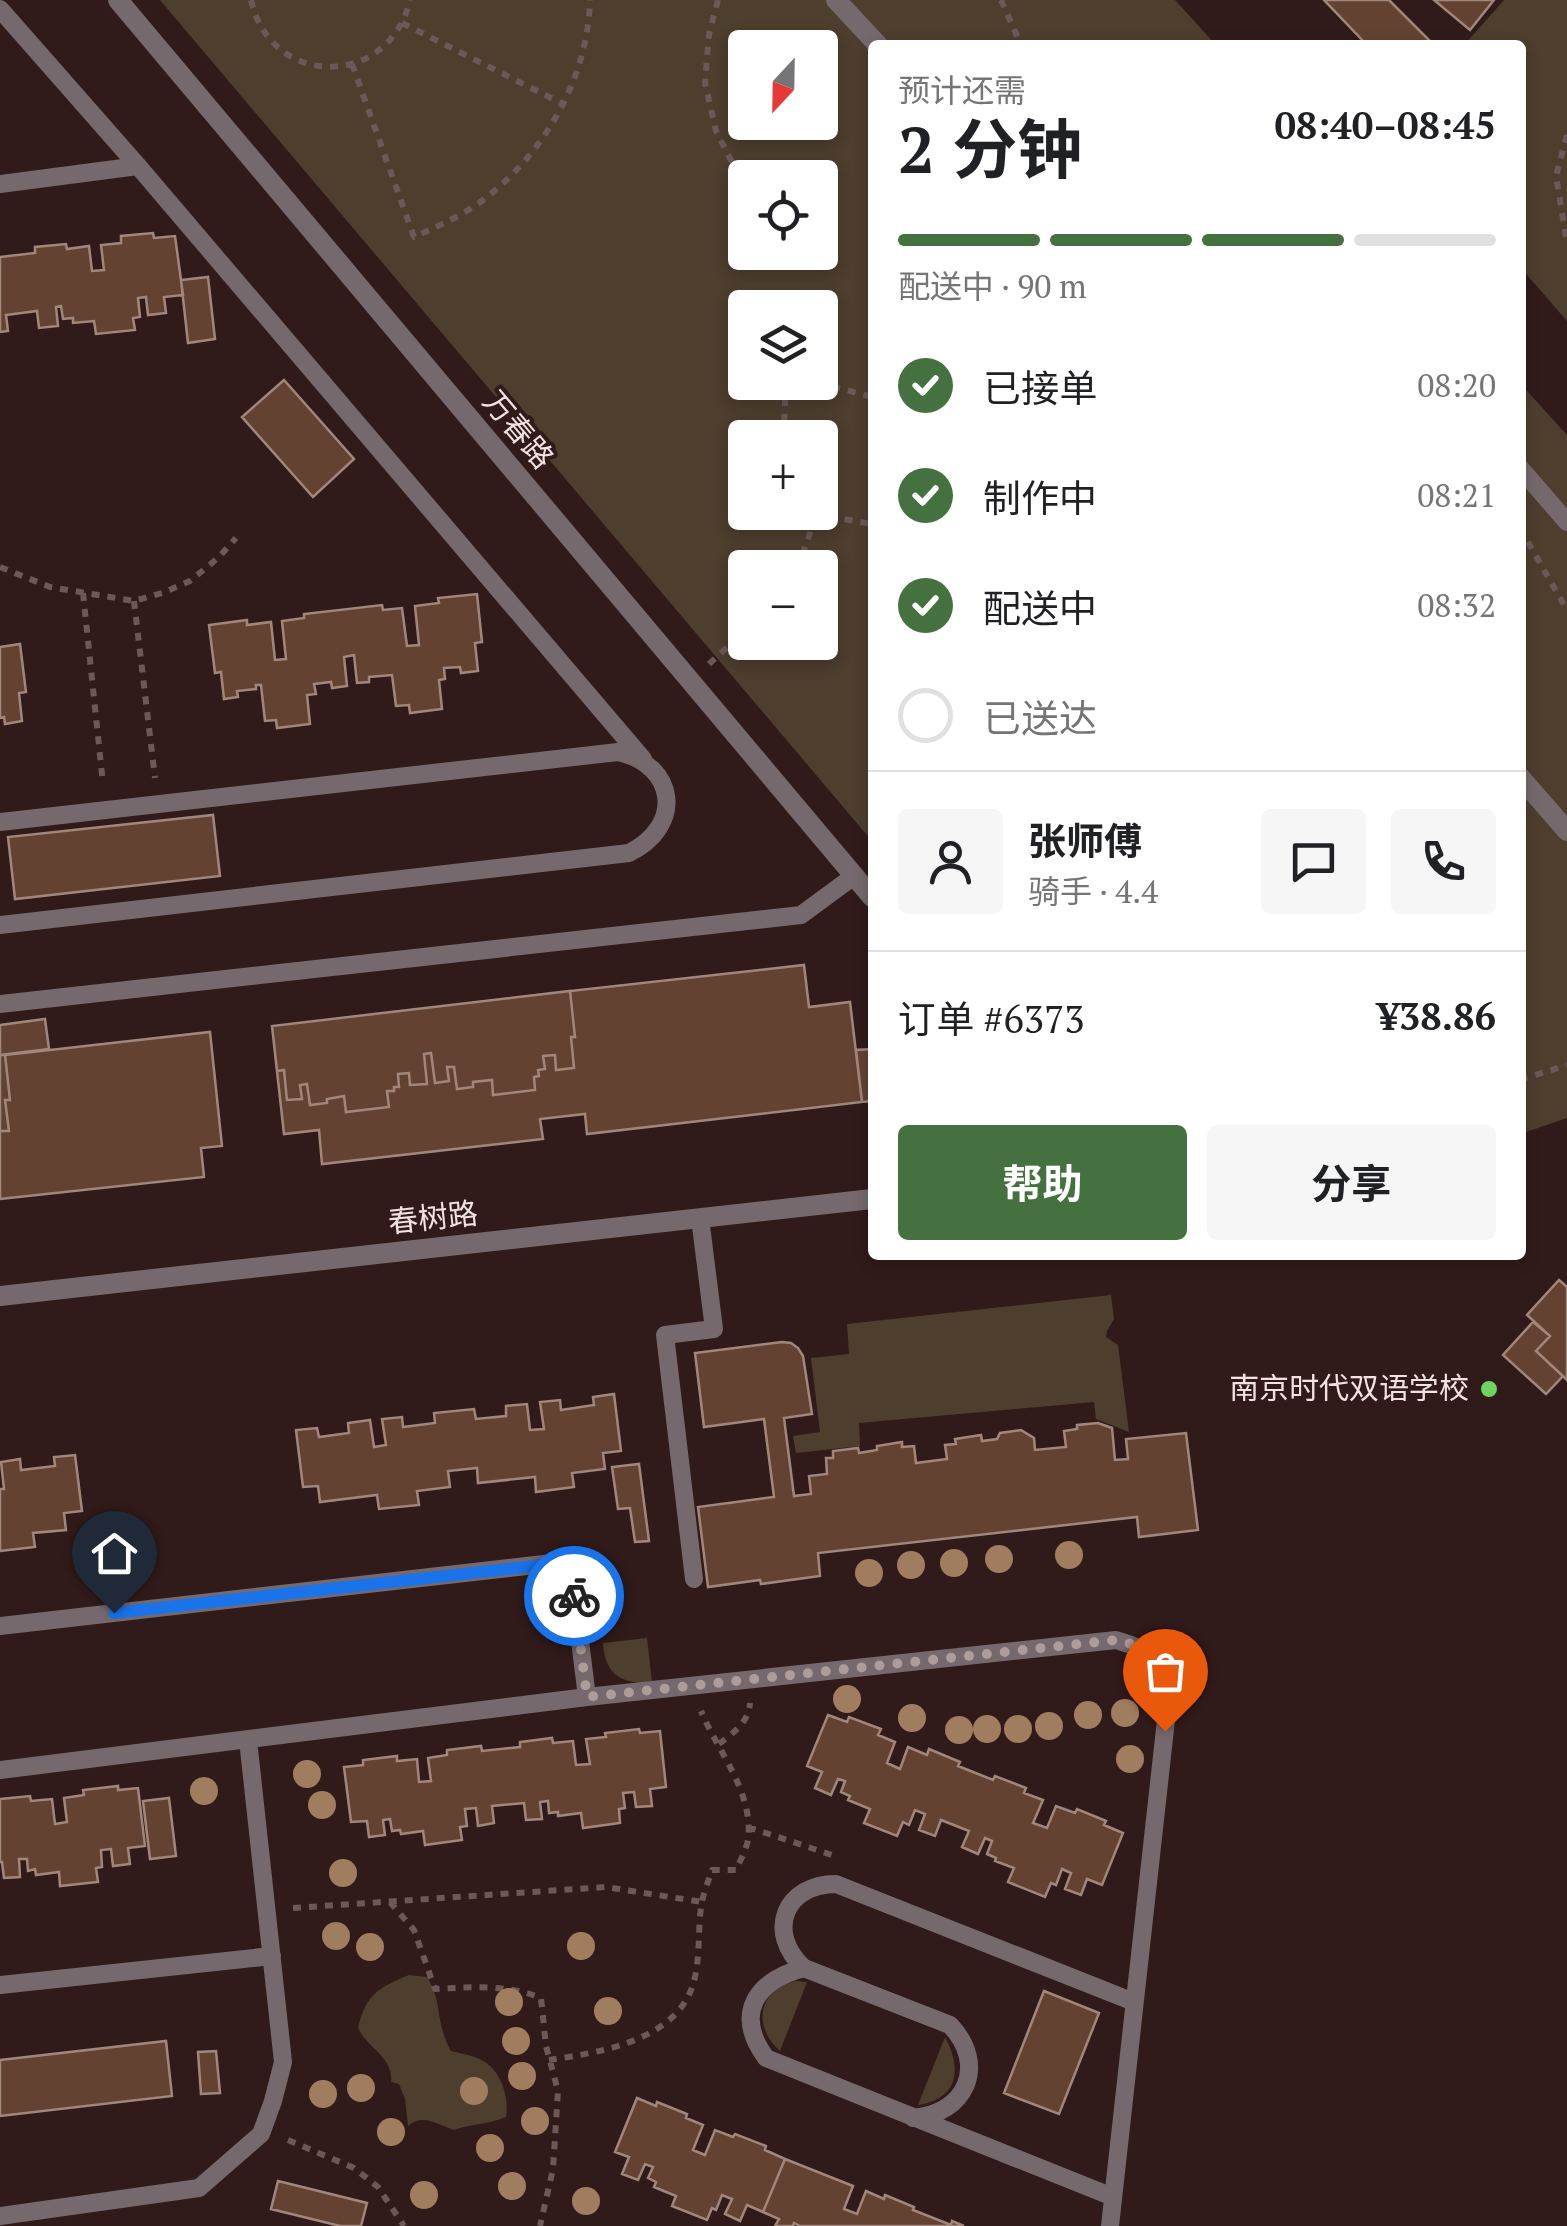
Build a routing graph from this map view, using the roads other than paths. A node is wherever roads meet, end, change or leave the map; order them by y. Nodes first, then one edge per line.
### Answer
1 (118, 0) edge
2 (836, 0) edge
3 (0, 9) edge
4 (24, 37) junction
5 (0, 40) edge
6 (873, 40) edge
7 (138, 166) junction
8 (0, 184) edge
9 (1526, 475) edge
10 (1567, 522) edge
11 (647, 763) junction
12 (1526, 784) edge
13 (0, 822) edge
14 (1567, 831) edge
15 (854, 876) junction
16 (868, 892) edge
17 (0, 924) edge
18 (0, 1004) edge
19 (868, 1199) edge
20 (700, 1218) junction
21 (0, 1296) edge
22 (694, 1580) dead end
23 (0, 1626) edge
24 (587, 1697) junction
25 (248, 1740) junction
26 (0, 1770) edge
27 (272, 1956) junction
28 (804, 1968) junction
29 (0, 1986) edge
30 (1134, 2002) junction
31 (912, 2118) junction
32 (1113, 2197) junction
33 (0, 2216) edge
34 (1110, 2226) edge

1 - 15 street, 万春路
2 - 6 street
3 - 4 lane
4 - 5 lane
4 - 7 lane
7 - 8 lane
7 - 11 lane
9 - 10 lane
11 - 13 lane
11 - 17 lane
12 - 14 street
15 - 16 street, 万春路
15 - 18 lane
19 - 20 street, 春树路
20 - 21 street, 春树路
20 - 22 lane
23 - 24 lane
24 - 25 lane
24 - 30 lane
25 - 26 lane
25 - 27 lane
27 - 29 lane
27 - 33 lane
28 - 30 lane
28 - 31 lane
28 - 31 lane
30 - 32 lane
31 - 32 lane
32 - 34 lane

